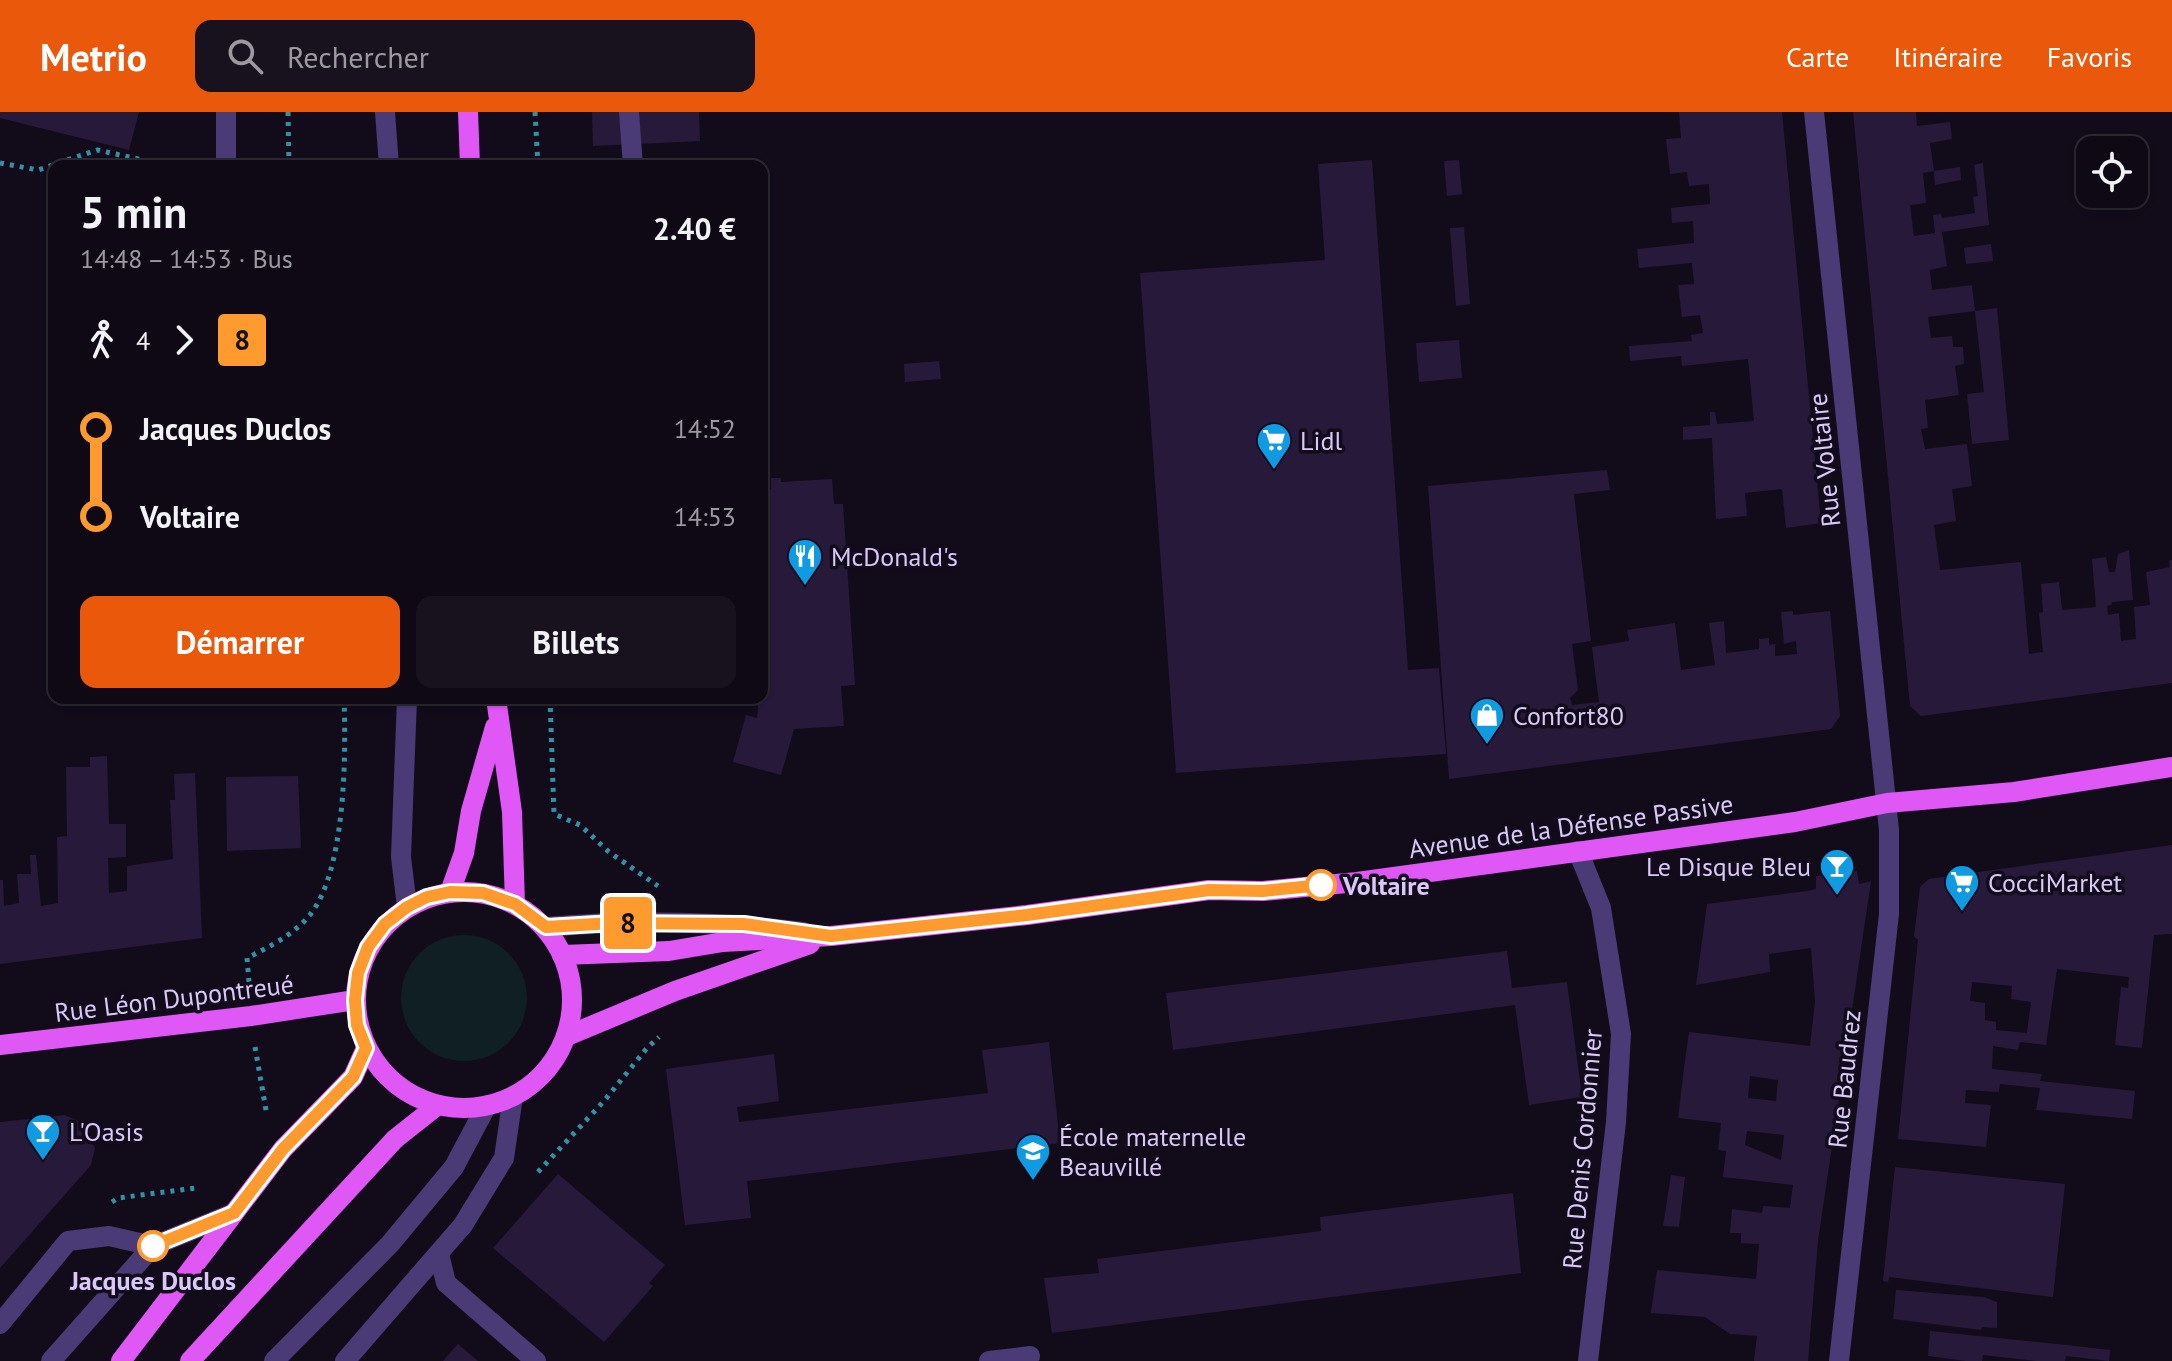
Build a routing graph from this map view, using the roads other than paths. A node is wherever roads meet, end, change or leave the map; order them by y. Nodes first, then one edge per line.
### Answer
1 (226, 112) edge
2 (385, 112) edge
3 (468, 112) edge
4 (629, 112) edge
5 (1814, 112) edge
6 (226, 160) edge
7 (389, 160) edge
8 (470, 160) edge
9 (633, 160) edge
10 (407, 704) edge
11 (497, 704) edge
12 (498, 719) junction
13 (2172, 767) edge
14 (1887, 803) junction
15 (1578, 851) junction
16 (450, 892) junction
17 (515, 904) junction
18 (407, 907) junction
19 (546, 927) junction
20 (831, 936) junction
21 (562, 955) junction
22 (355, 1000) junction
23 (567, 1036) junction
24 (0, 1045) edge
25 (366, 1048) junction
26 (513, 1096) junction
27 (438, 1105) junction
28 (487, 1105) junction
29 (234, 1213) junction
30 (153, 1246) junction
31 (439, 1254) junction
32 (0, 1324) edge
33 (1030, 1356) dead end
34 (51, 1361) edge
35 (121, 1361) edge
36 (190, 1361) edge
37 (274, 1361) edge
38 (345, 1361) edge
39 (536, 1361) edge
40 (989, 1361) edge
41 (1588, 1361) edge
42 (1839, 1361) edge

1 - 6 street
2 - 7 street
3 - 8 main road
4 - 9 street
5 - 14 street, Rue Voltaire
10 - 18 street
11 - 12 main road
12 - 16 main road
12 - 17 main road
13 - 14 main road, Avenue de la Défense Passive
14 - 15 main road, Avenue de la Défense Passive
14 - 42 street, Rue Baudrez
15 - 20 main road, Avenue de la Défense Passive
15 - 41 street, Rue Denis Cordonnier
16 - 17 main road
16 - 18 main road
17 - 19 main road
18 - 22 main road
19 - 20 street, Avenue de la Défense Passive
19 - 21 main road
20 - 21 main road, Avenue de la Défense Passive
20 - 23 main road, Avenue de la Défense Passive
21 - 23 main road
22 - 24 main road, Rue Léon Dupontreué
22 - 25 main road
23 - 26 main road
25 - 27 main road
25 - 29 main road
26 - 28 main road
26 - 31 street
27 - 28 main road
27 - 36 main road
28 - 37 street
29 - 30 street
29 - 35 main road
30 - 32 street
30 - 34 street
31 - 38 street
31 - 39 street
33 - 40 street

